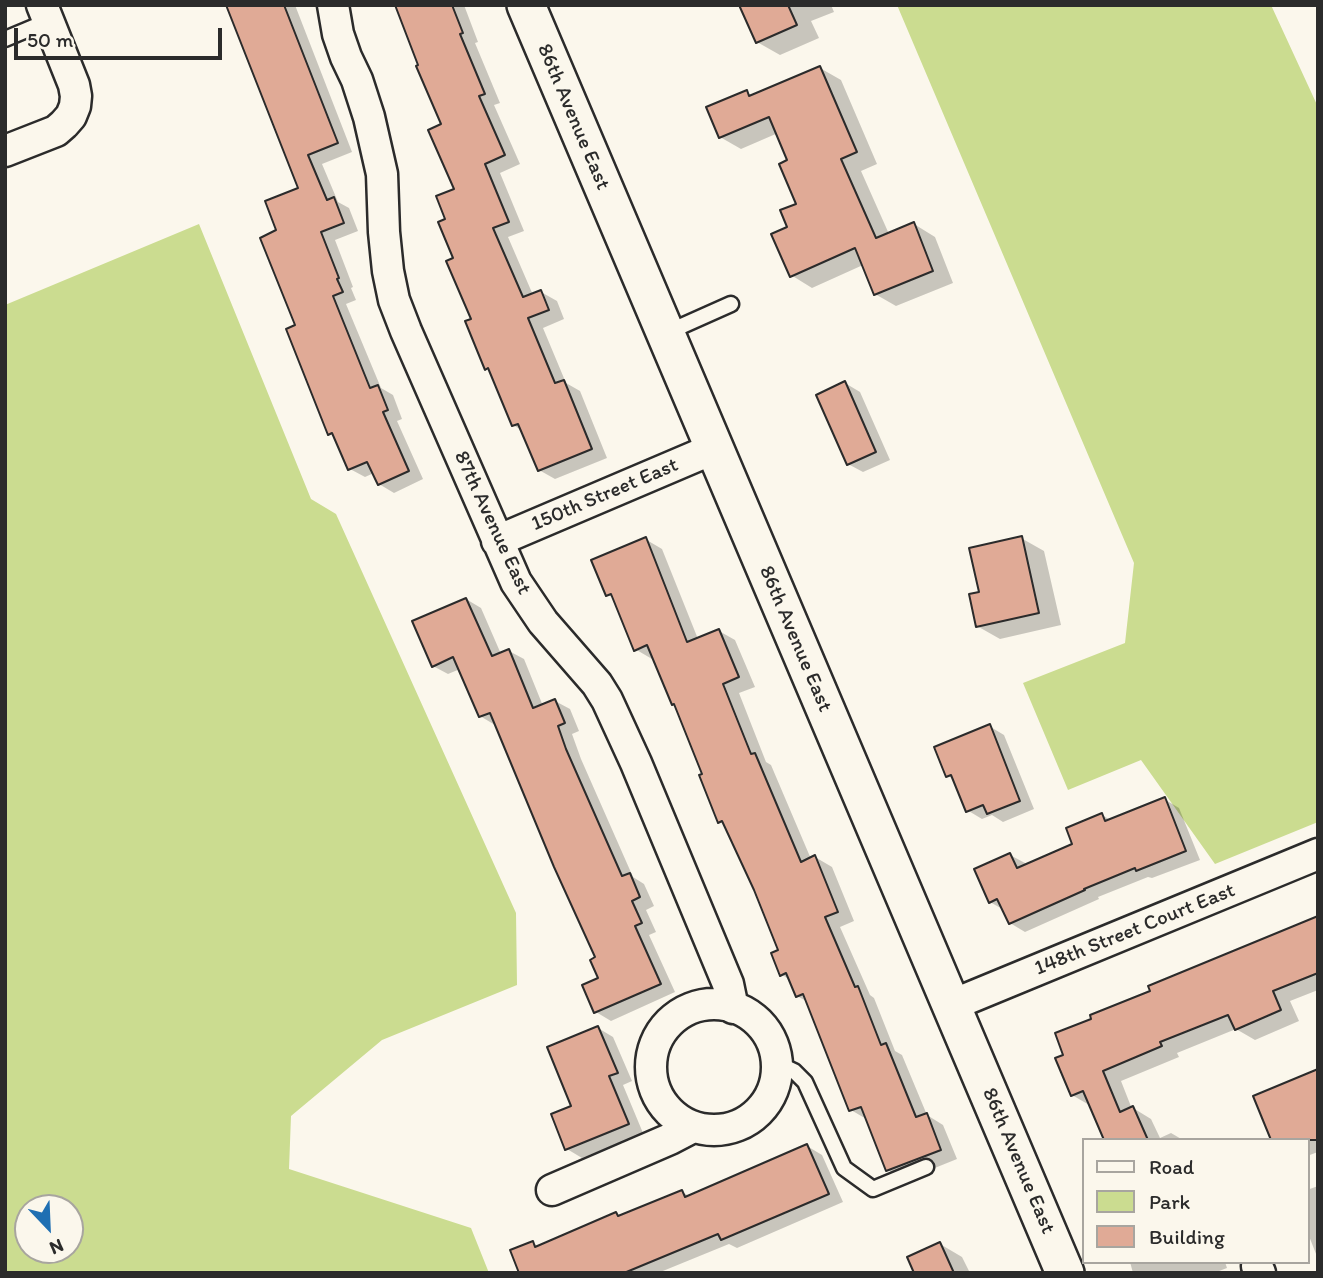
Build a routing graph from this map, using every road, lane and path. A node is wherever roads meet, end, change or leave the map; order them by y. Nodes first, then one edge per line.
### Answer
1 (333, 5) edge
2 (526, 5) edge
3 (45, 13) edge
4 (5, 39) edge
5 (5, 151) edge
6 (731, 304) dead end
7 (665, 334) junction
8 (713, 449) junction
9 (497, 541) junction
10 (1318, 855) edge
11 (952, 1005) junction
12 (733, 1008) junction
13 (777, 1063) junction
14 (693, 1127) junction
15 (926, 1167) dead end
16 (552, 1191) dead end
17 (1065, 1273) edge

1 - 9 street, 87th Avenue East
2 - 7 street, 86th Avenue East
3 - 4 lane
3 - 5 street
6 - 7 lane
7 - 8 street, 86th Avenue East
8 - 9 street, 150th Street East
8 - 11 street, 86th Avenue East
9 - 12 street, 87th Avenue East
10 - 11 street, 148th Street Court East
11 - 17 street, 86th Avenue East
12 - 13 street
12 - 14 street
13 - 14 street
13 - 15 lane
14 - 16 street

